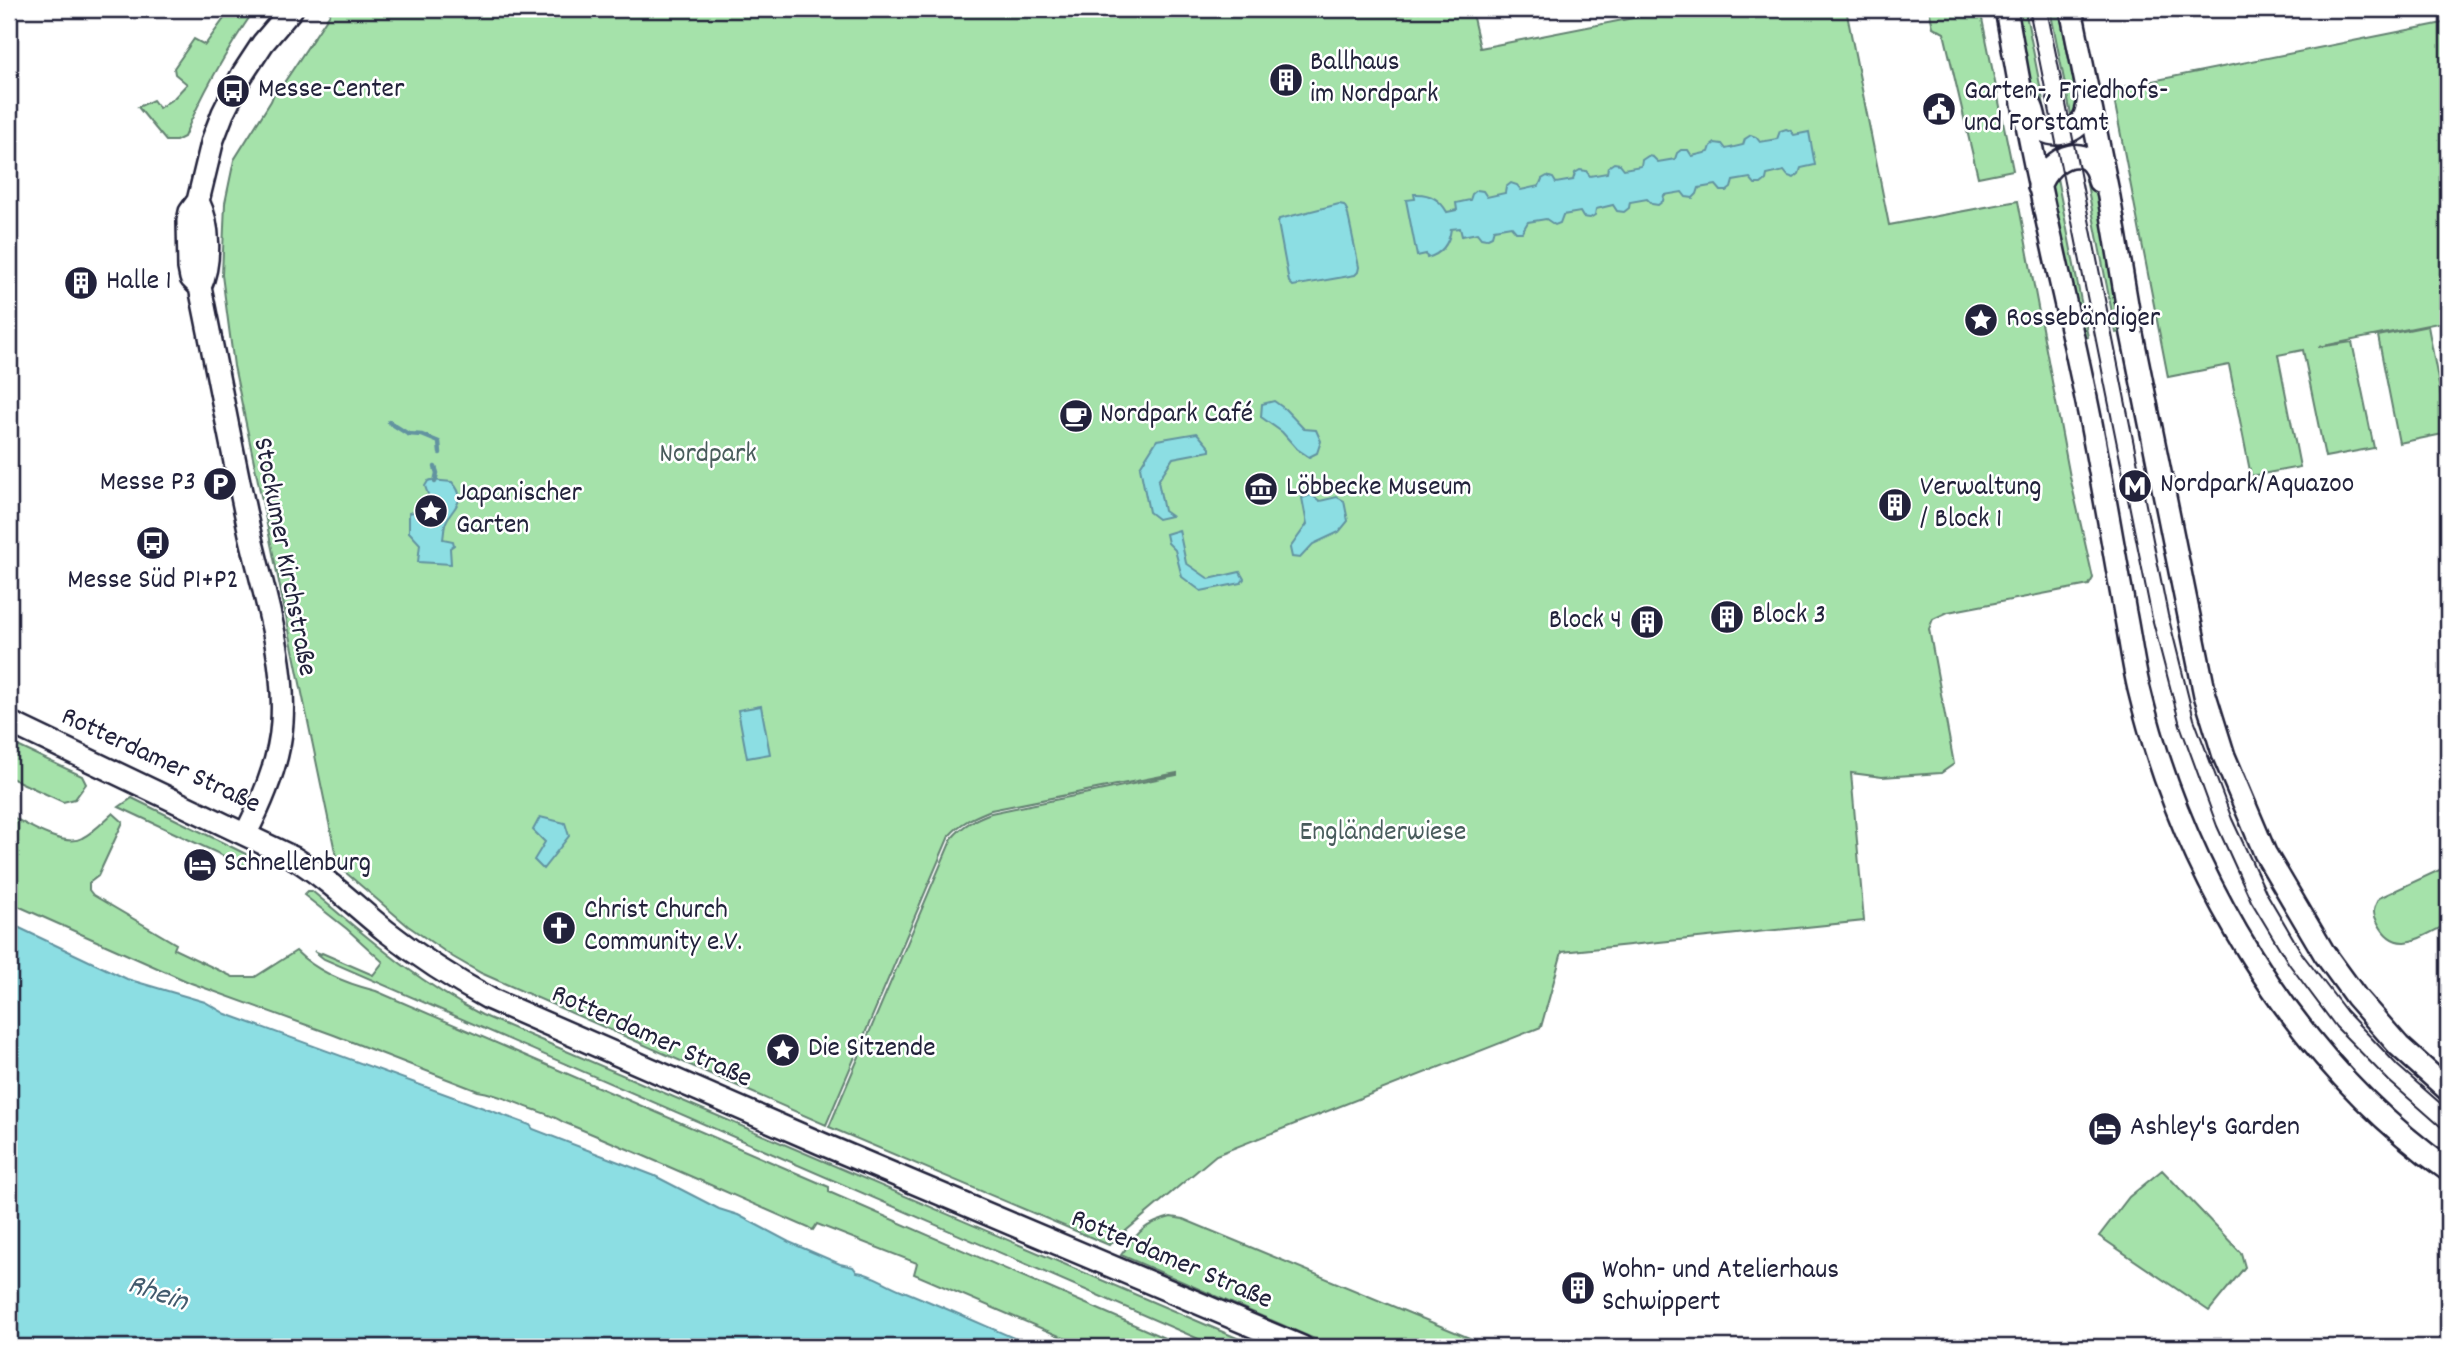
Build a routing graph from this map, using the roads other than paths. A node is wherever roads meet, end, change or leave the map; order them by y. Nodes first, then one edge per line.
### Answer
1 (292, 9) edge
2 (2006, 9) edge
3 (2071, 9) edge
4 (2089, 96) junction
5 (2023, 102) junction
6 (2039, 187) junction
7 (2109, 197) junction
8 (9, 722) edge
9 (246, 833) junction
10 (2448, 1090) edge
11 (2448, 1170) edge
12 (1302, 1347) edge

1 - 9 street, Stockumer Kirchstraße
2 - 5 street
3 - 4 street
4 - 5 street
4 - 7 street
5 - 6 street
6 - 7 street
6 - 11 street
7 - 10 street
8 - 9 street, Rotterdamer Straße
9 - 12 street, Rotterdamer Straße

